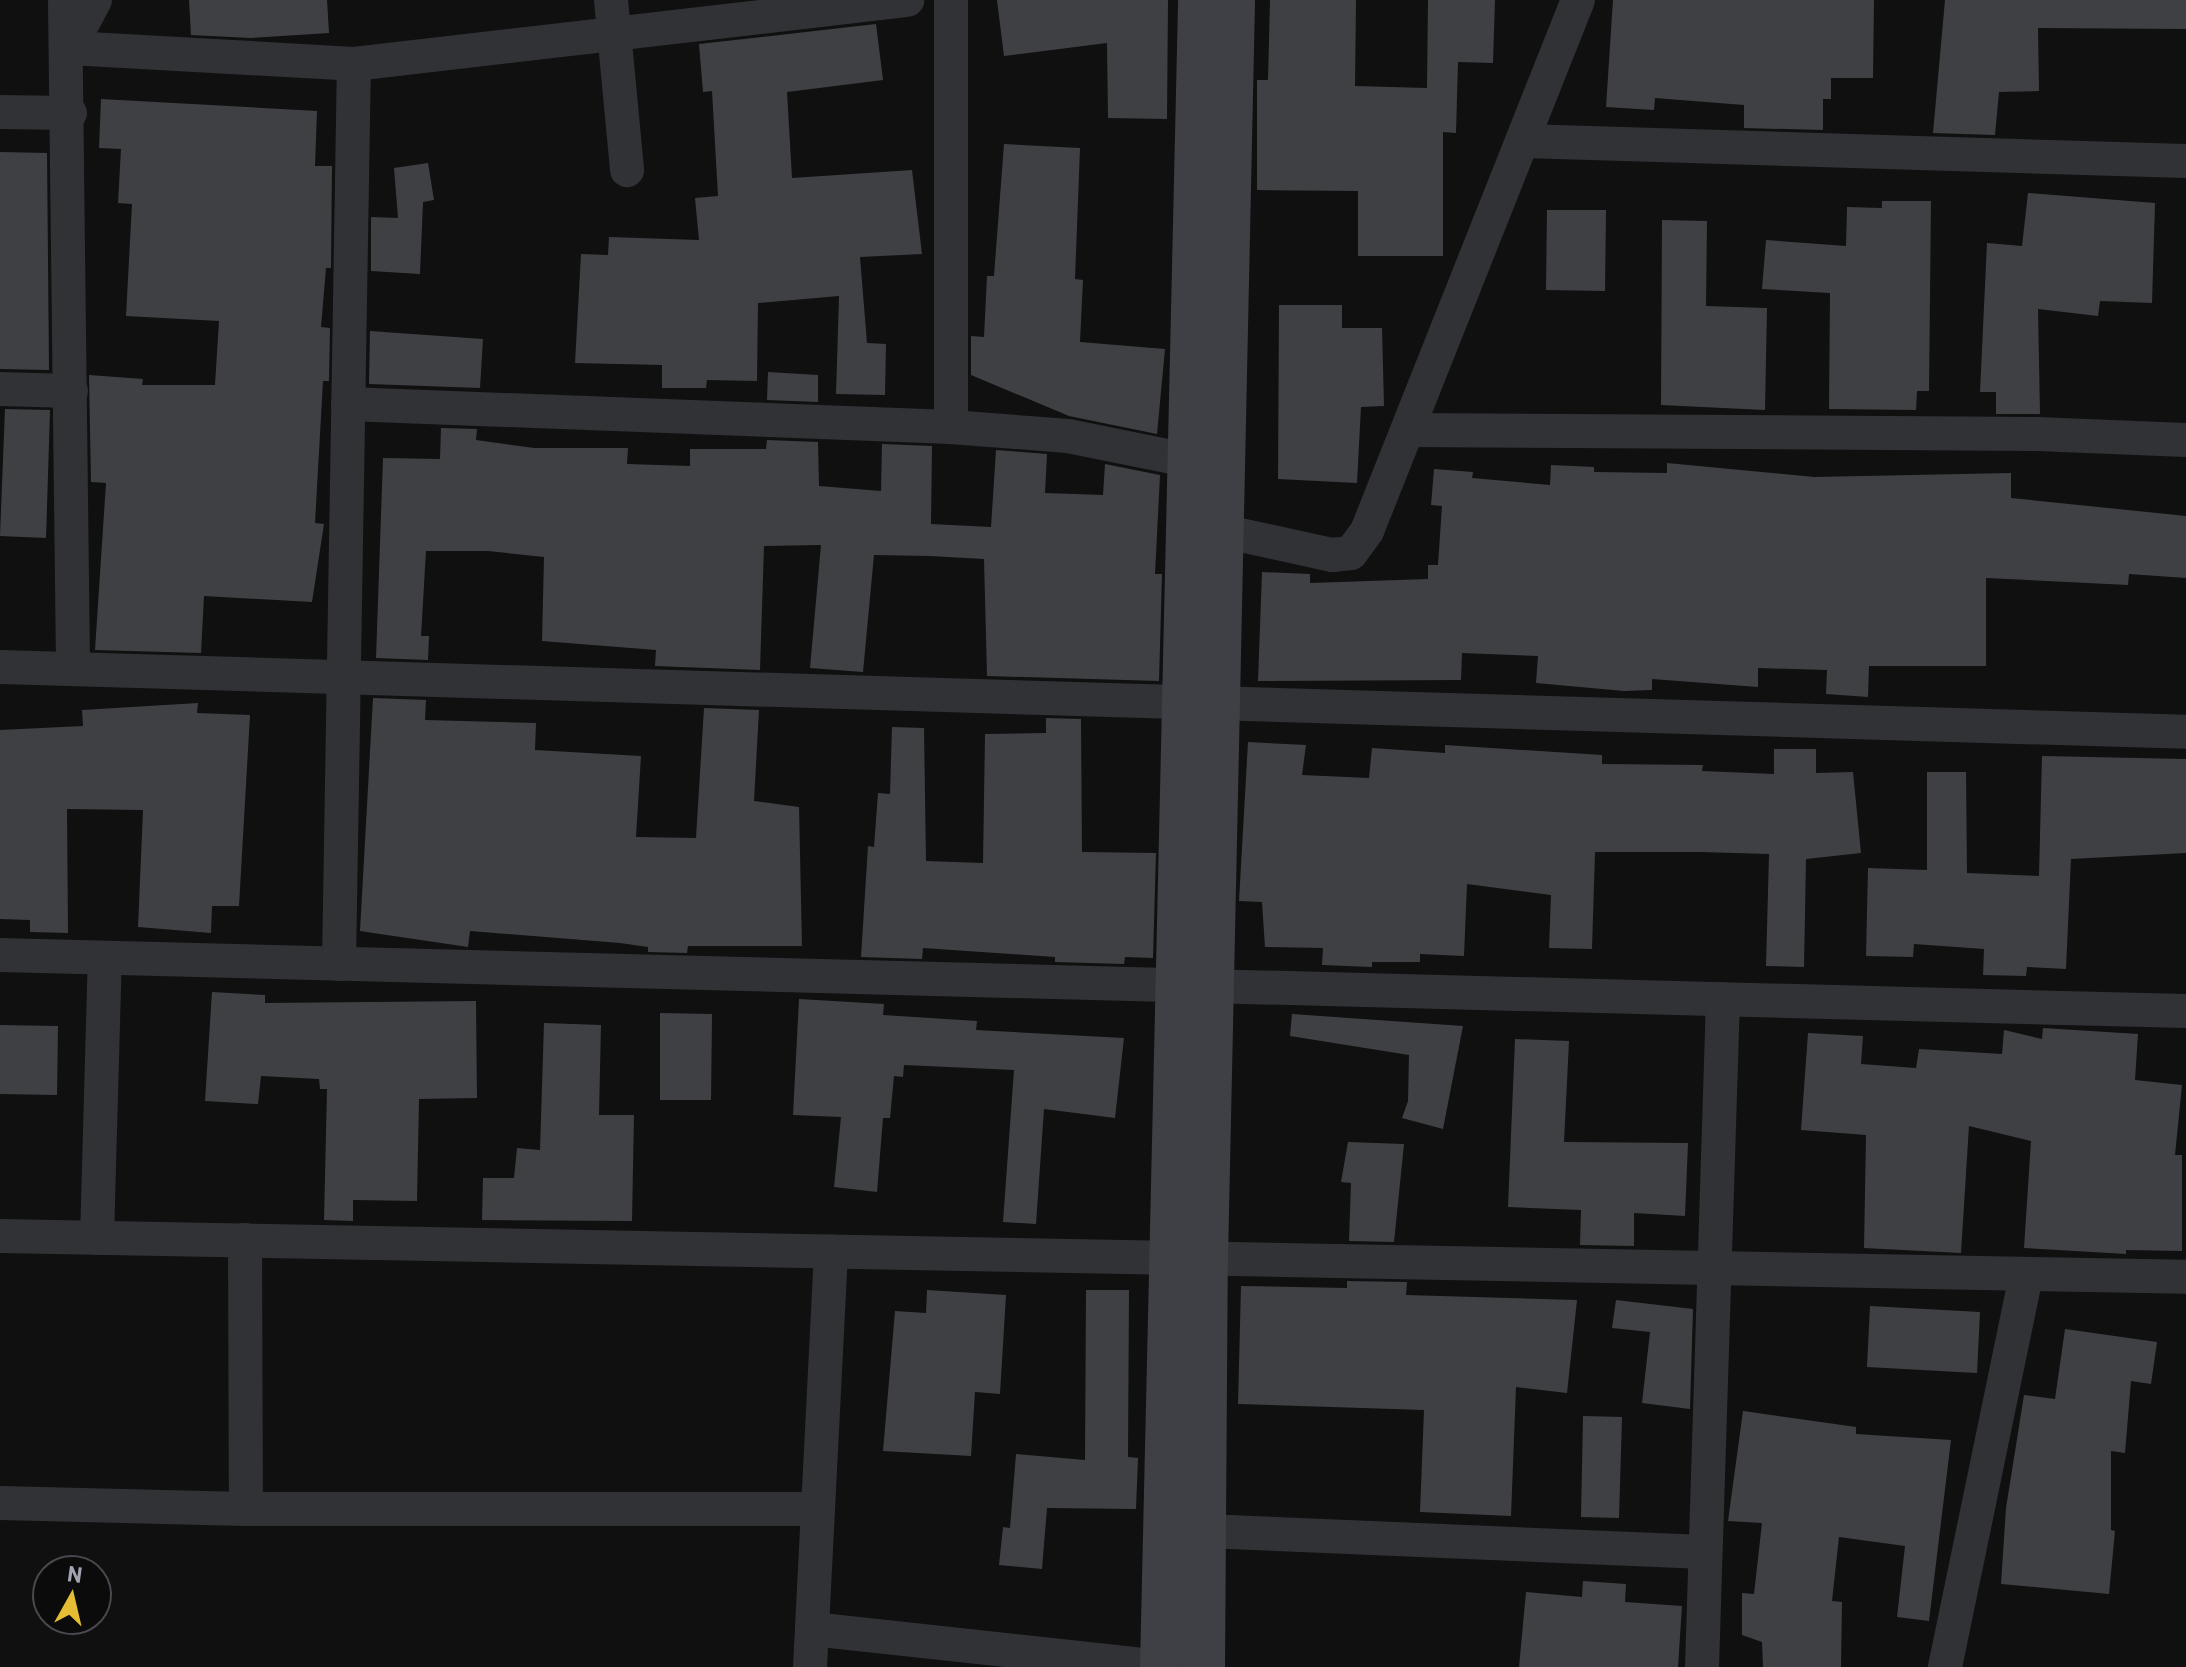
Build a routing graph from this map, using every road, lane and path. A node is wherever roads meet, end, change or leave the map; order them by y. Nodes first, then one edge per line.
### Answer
1 (65, 0) edge
2 (95, 0) edge
3 (907, 0) edge
4 (951, 0) edge
5 (1200, 0) edge
6 (1233, 0) edge
7 (1578, 0) edge
8 (613, 15) edge
9 (70, 48) junction
10 (354, 64) junction
11 (0, 112) edge
12 (70, 113) junction
13 (1522, 141) junction
14 (2186, 161) edge
15 (627, 170) dead end
16 (0, 389) edge
17 (71, 391) junction
18 (348, 404) junction
19 (951, 427) junction
20 (1408, 430) junction
21 (2186, 440) edge
22 (1208, 464) junction
23 (1222, 531) junction
24 (0, 667) edge
25 (73, 669) junction
26 (346, 677) junction
27 (1203, 703) junction
28 (2186, 732) edge
29 (0, 955) edge
30 (105, 958) junction
31 (339, 964) junction
32 (1196, 986) junction
33 (1723, 999) junction
34 (2186, 1011) edge
35 (0, 1236) edge
36 (97, 1238) junction
37 (245, 1240) junction
38 (831, 1252) junction
39 (1190, 1259) junction
40 (1715, 1269) junction
41 (2026, 1276) junction
42 (2180, 1285) edge
43 (0, 1503) edge
44 (246, 1509) junction
45 (818, 1509) junction
46 (1205, 1531) junction
47 (1705, 1552) junction
48 (812, 1629) junction
49 (810, 1667) edge
50 (1161, 1667) edge
51 (1203, 1667) edge
52 (1702, 1667) edge
53 (1945, 1667) edge

1 - 9 street
2 - 9 street
3 - 8 street
4 - 19 street
5 - 22 street
6 - 22 street
7 - 13 street
8 - 10 street
8 - 15 street
9 - 10 street
9 - 12 street
10 - 18 street
11 - 12 street
12 - 17 street
13 - 14 street
13 - 20 street
16 - 17 street
17 - 25 street
18 - 19 street
18 - 26 street
19 - 22 street
20 - 21 street
20 - 23 street
22 - 23 street
22 - 27 street
23 - 27 street
24 - 25 street
25 - 26 street
26 - 27 street
26 - 31 street
27 - 28 street
27 - 32 street
29 - 30 street
30 - 31 street
30 - 36 street
31 - 32 street
32 - 33 street
32 - 39 street
33 - 34 street
33 - 40 street
35 - 36 street
36 - 37 street
37 - 38 street
37 - 44 street
38 - 39 street
38 - 45 street
39 - 40 street
39 - 46 street
39 - 50 street
40 - 41 street
40 - 47 street
41 - 42 street
41 - 53 street
43 - 44 street
44 - 45 street
45 - 48 street
46 - 47 street
46 - 51 street
47 - 52 street
48 - 49 street
48 - 50 street

